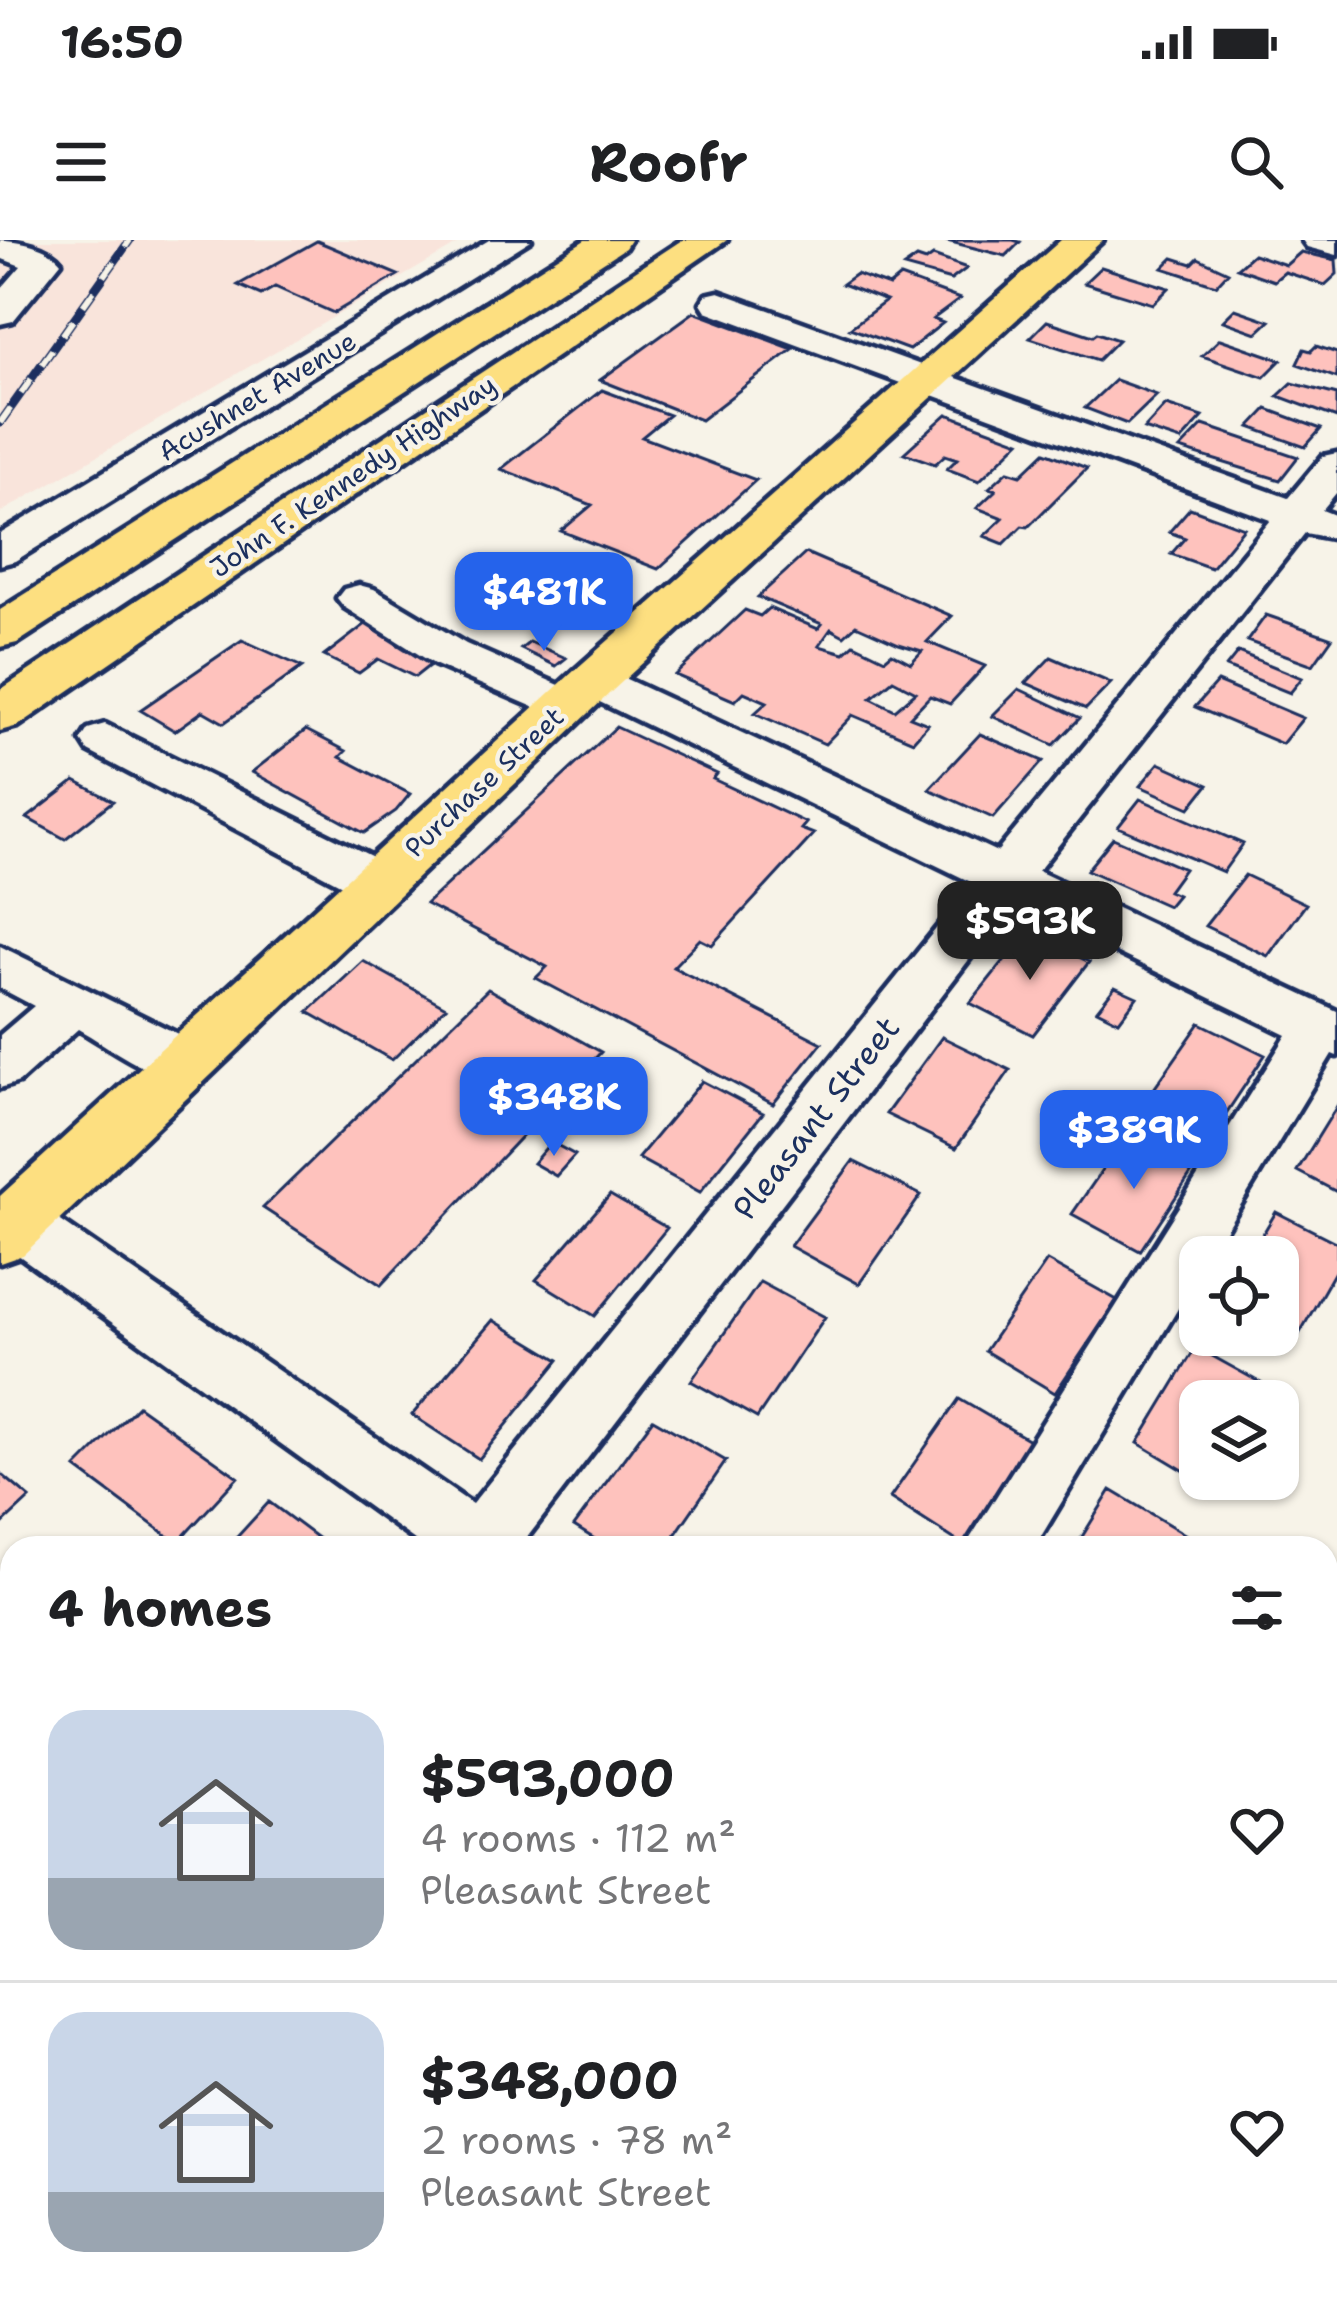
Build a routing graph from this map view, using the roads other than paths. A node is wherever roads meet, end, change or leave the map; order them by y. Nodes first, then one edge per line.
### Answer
1 (514, 240) edge
2 (611, 240) edge
3 (708, 240) edge
4 (1084, 240) edge
5 (1319, 240) edge
6 (1337, 245) edge
7 (0, 246) edge
8 (719, 303) dead end
9 (0, 313) edge
10 (928, 380) junction
11 (1337, 465) edge
12 (1317, 522) edge
13 (0, 552) edge
14 (359, 598) dead end
15 (0, 632) edge
16 (579, 694) junction
17 (0, 714) edge
18 (105, 740) dead end
19 (1007, 875) junction
20 (377, 881) junction
21 (0, 965) edge
22 (73, 1002) junction
23 (1329, 1031) edge
24 (183, 1061) junction
25 (0, 1067) edge
26 (7, 1228) edge
27 (461, 1536) edge
28 (488, 1536) edge
29 (1006, 1536) edge

1 - 13 street, Acushnet Avenue
2 - 15 main road, John F. Kennedy Highway
3 - 17 main road, John F. Kennedy Highway
4 - 10 main road, Purchase Street
5 - 6 street
7 - 9 street
8 - 10 street
10 - 12 street
10 - 16 main road, Purchase Street
11 - 12 street, Pleasant Street
12 - 19 street, Pleasant Street
14 - 16 street
16 - 19 street
16 - 20 main road, Purchase Street
18 - 20 street
19 - 23 street
19 - 28 street, Pleasant Street
20 - 24 main road, Purchase Street
21 - 22 street
22 - 24 street
22 - 25 street
23 - 29 street
24 - 26 main road, Purchase Street
26 - 27 street

